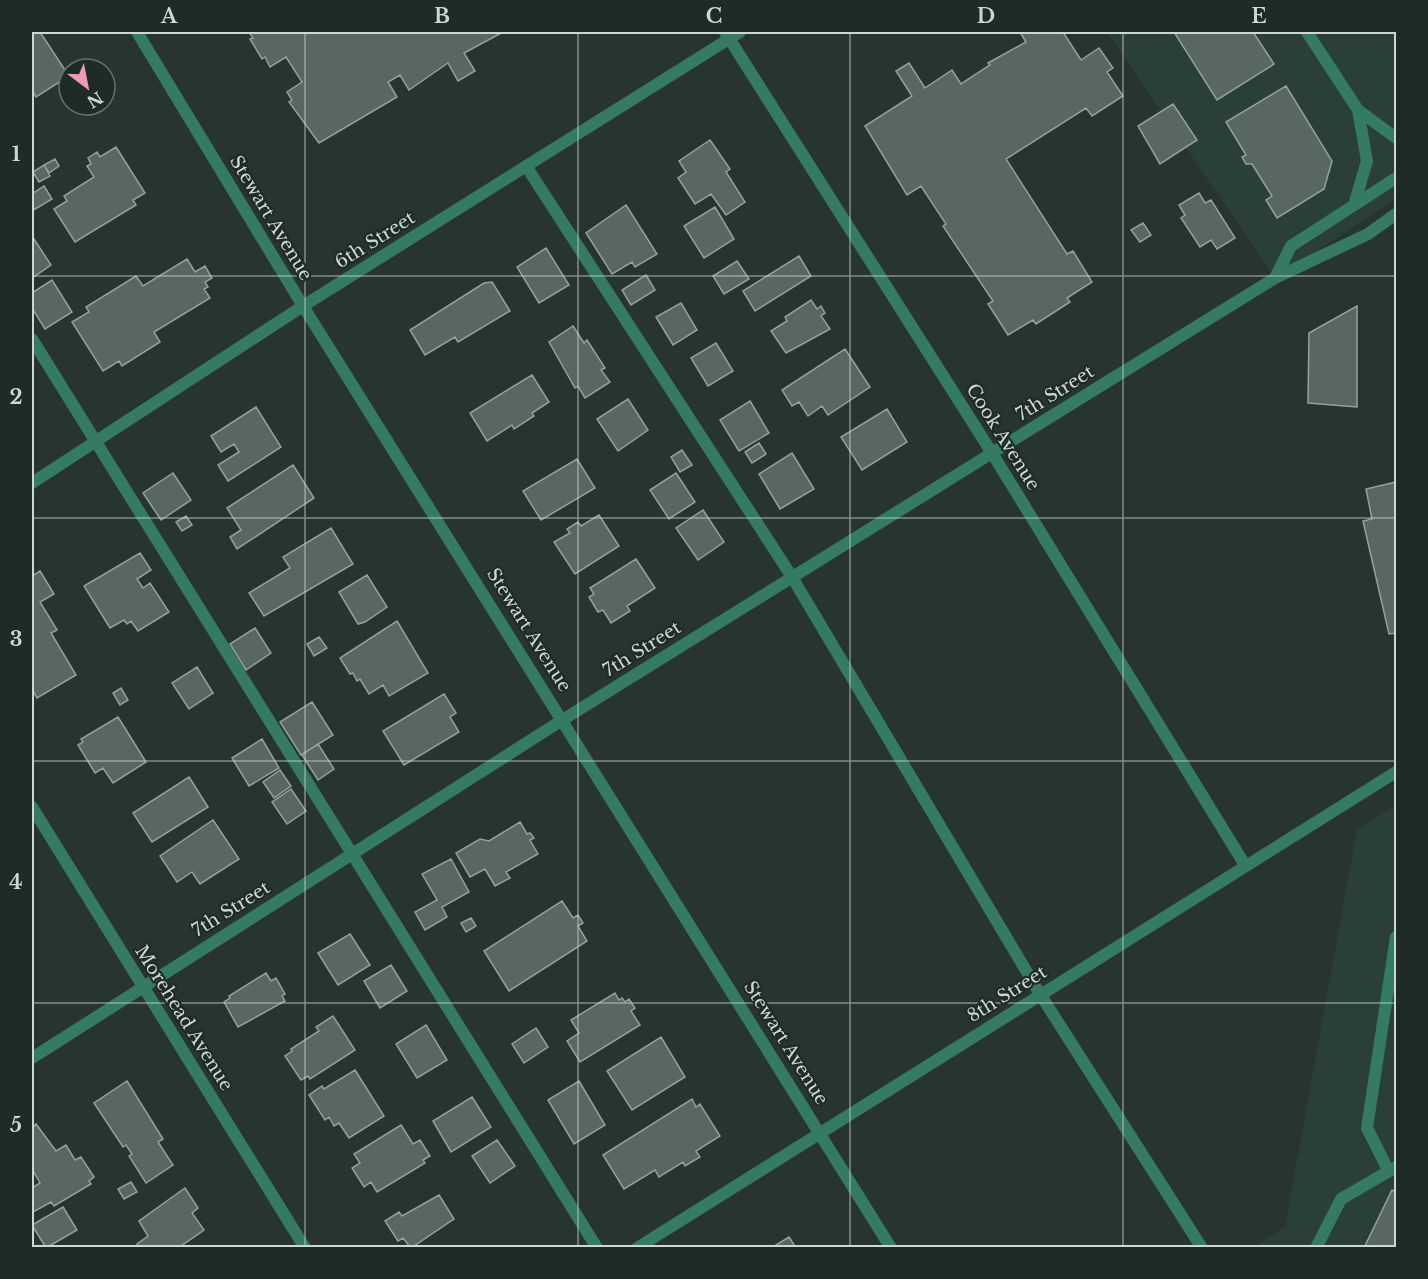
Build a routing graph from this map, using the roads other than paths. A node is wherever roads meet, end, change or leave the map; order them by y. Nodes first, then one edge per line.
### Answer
1 (137, 32) edge
2 (1307, 32) edge
3 (731, 34) edge
4 (1358, 110) junction
5 (1396, 138) edge
6 (526, 166) junction
7 (1396, 178) edge
8 (1354, 205) junction
9 (1396, 216) edge
10 (1275, 278) junction
11 (303, 306) junction
12 (32, 339) edge
13 (94, 443) junction
14 (992, 453) junction
15 (32, 483) edge
16 (792, 577) junction
17 (564, 720) junction
18 (1396, 772) edge
19 (32, 807) edge
20 (351, 855) junction
21 (1245, 865) junction
22 (1396, 937) edge
23 (143, 985) junction
24 (1040, 994) junction
25 (32, 1058) edge
26 (821, 1134) junction
27 (1393, 1168) edge
28 (305, 1248) edge
29 (597, 1248) edge
30 (637, 1248) edge
31 (891, 1248) edge
32 (1202, 1248) edge
33 (1316, 1248) edge

1 - 11 street, Stewart Avenue
2 - 4 street
3 - 6 street, 6th Street
3 - 14 street, Cook Avenue
4 - 5 street
4 - 8 street
6 - 11 street, 6th Street
6 - 16 street
7 - 8 street
8 - 10 street
9 - 10 street, 7th Street
10 - 14 street, 7th Street
11 - 13 street, 6th Street
11 - 17 street, Stewart Avenue
12 - 13 street
13 - 15 street, 6th Street
13 - 20 street
14 - 16 street, 7th Street
14 - 21 street, Cook Avenue
16 - 17 street, 7th Street
16 - 24 street
17 - 20 street, 7th Street
17 - 26 street, Stewart Avenue
18 - 21 street, 8th Street
19 - 23 street, Morehead Avenue
20 - 23 street, 7th Street
20 - 29 street
21 - 24 street, 8th Street
22 - 27 street
23 - 25 street, 7th Street
23 - 28 street, Morehead Avenue
24 - 26 street, 8th Street
24 - 32 street
26 - 30 street, 8th Street
26 - 31 street, Stewart Avenue
27 - 33 street

